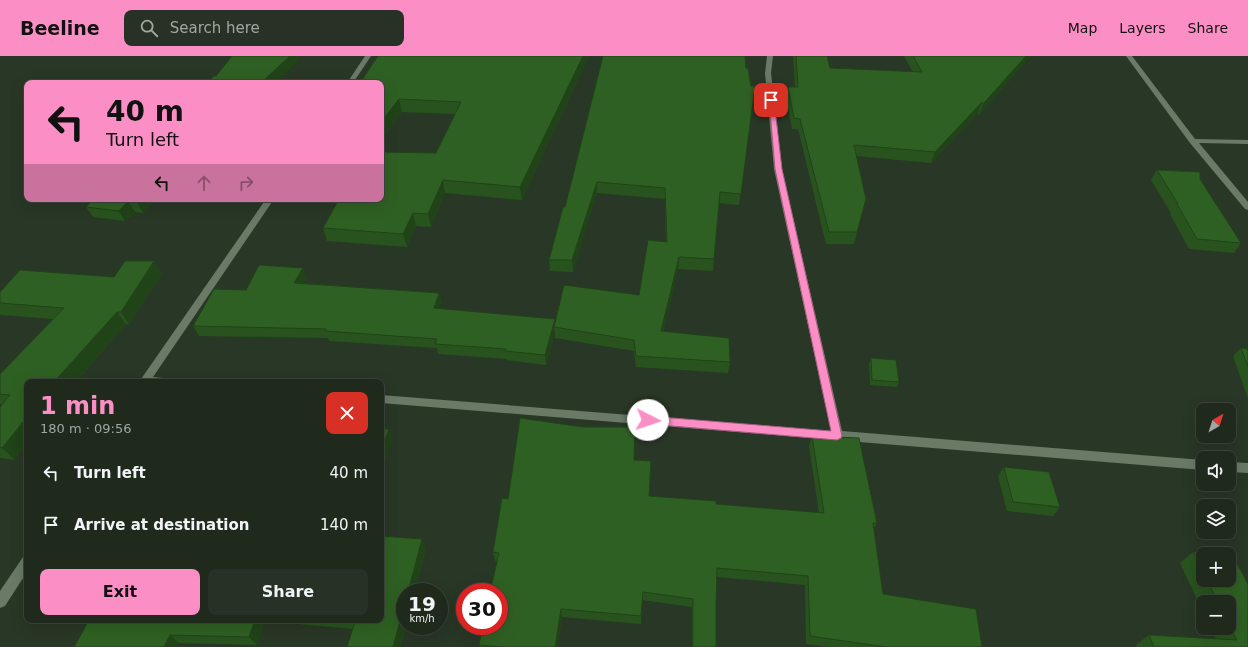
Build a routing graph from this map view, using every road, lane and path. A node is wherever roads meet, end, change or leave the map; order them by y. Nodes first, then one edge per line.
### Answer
1 (368, 56) edge
2 (770, 56) edge
3 (1129, 56) edge
4 (352, 80) edge
5 (1193, 141) junction
6 (1248, 142) edge
7 (268, 202) edge
8 (1248, 207) edge
9 (146, 379) edge
10 (384, 399) edge
11 (837, 436) junction
12 (1196, 464) edge
13 (1236, 467) edge
14 (1248, 468) edge
15 (24, 566) edge
16 (0, 602) edge

1 - 4 street
2 - 11 street
3 - 5 street
5 - 6 street
5 - 8 street
7 - 9 street
10 - 11 street
11 - 12 street
13 - 14 street
15 - 16 street

